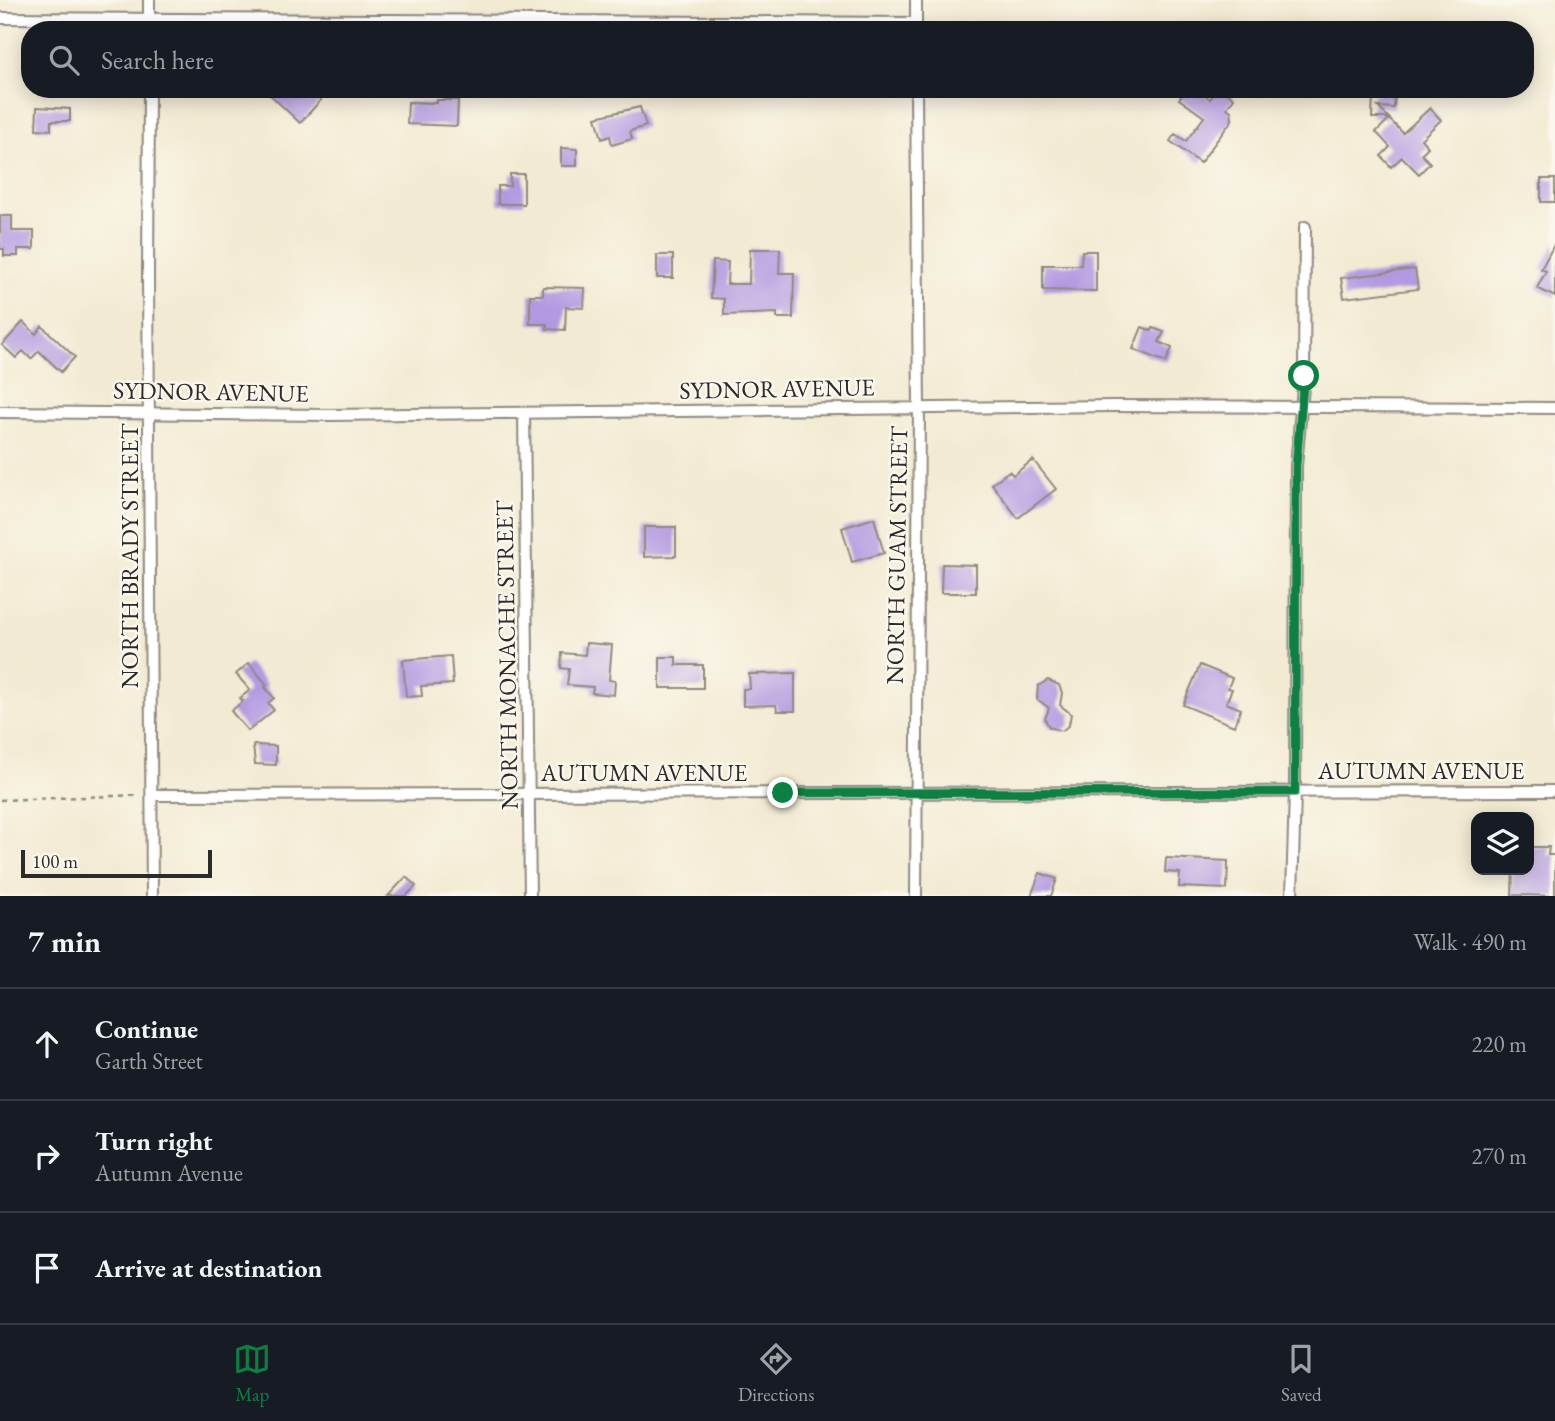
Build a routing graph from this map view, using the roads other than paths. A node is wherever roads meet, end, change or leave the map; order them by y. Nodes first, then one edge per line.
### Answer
1 (149, 0) edge
2 (916, 0) edge
3 (0, 18) edge
4 (74, 21) edge
5 (149, 21) edge
6 (916, 21) edge
7 (149, 98) edge
8 (916, 98) edge
9 (1305, 227) dead end
10 (1301, 405) junction
11 (919, 408) junction
12 (1555, 408) edge
13 (0, 412) edge
14 (150, 412) junction
15 (524, 413) junction
16 (1555, 791) edge
17 (1295, 792) junction
18 (916, 793) junction
19 (530, 794) junction
20 (152, 795) junction
21 (152, 896) edge
22 (530, 896) edge
23 (916, 896) edge
24 (1292, 896) edge

1 - 5 street
2 - 6 street
3 - 4 street
7 - 14 street, NORTH BRADY STREET
8 - 11 street, NORTH GUAM STREET
9 - 10 street
10 - 11 street, SYDNOR AVENUE
10 - 12 street, SYDNOR AVENUE
10 - 17 street
11 - 15 street, SYDNOR AVENUE
11 - 18 street, NORTH GUAM STREET
13 - 14 street, SYDNOR AVENUE
14 - 15 street, SYDNOR AVENUE
14 - 20 street, NORTH BRADY STREET
15 - 19 street, NORTH MONACHE STREET
16 - 17 street, AUTUMN AVENUE
17 - 18 street, AUTUMN AVENUE
17 - 24 street
18 - 19 street, AUTUMN AVENUE
18 - 23 street, NORTH GUAM STREET
19 - 20 street, AUTUMN AVENUE
19 - 22 street, NORTH MONACHE STREET
20 - 21 street, NORTH BRADY STREET

